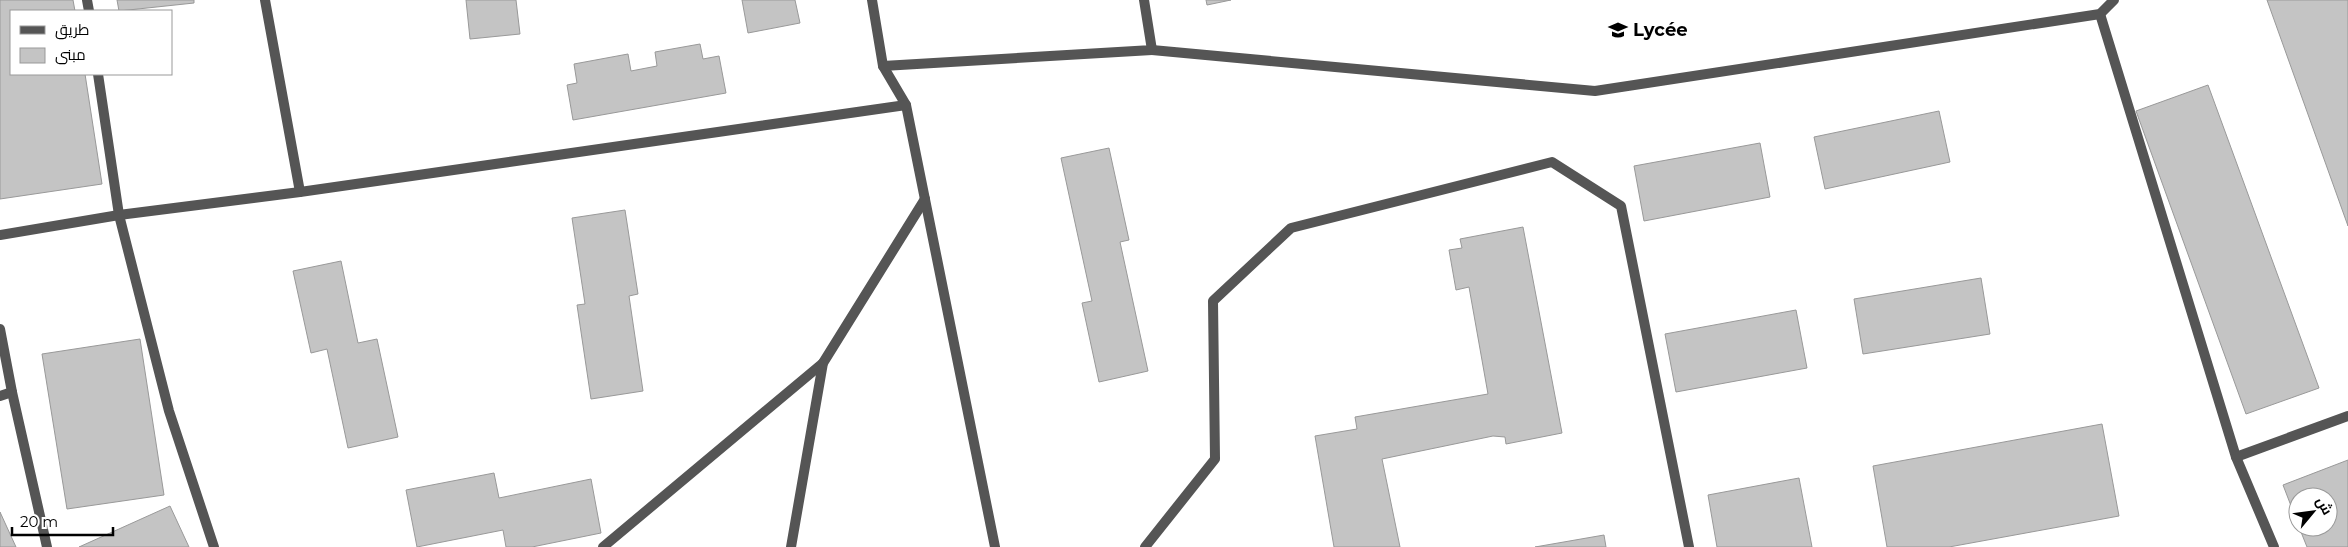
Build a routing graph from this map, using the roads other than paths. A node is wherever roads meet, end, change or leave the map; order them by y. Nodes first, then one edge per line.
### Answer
1 (264, 0) edge
2 (872, 0) edge
3 (1144, 0) edge
4 (2114, 0) edge
5 (2100, 14) junction
6 (1152, 50) junction
7 (882, 66) junction
8 (98, 75) edge
9 (906, 105) junction
10 (300, 192) junction
11 (924, 200) junction
12 (119, 215) junction
13 (0, 235) edge
14 (0, 328) edge
15 (823, 363) junction
16 (12, 392) junction
17 (0, 396) edge
18 (2348, 416) edge
19 (2236, 457) junction
20 (47, 547) edge
21 (214, 547) edge
22 (603, 547) edge
23 (791, 547) edge
24 (995, 547) edge
25 (1144, 547) edge
26 (1689, 547) edge
27 (2274, 547) edge

1 - 10 street
2 - 7 street
3 - 6 street
4 - 5 street
5 - 6 street
5 - 19 street
6 - 7 street
7 - 9 street
8 - 12 street
9 - 10 street
9 - 11 street
10 - 12 street
11 - 15 street
11 - 24 street
12 - 13 street
12 - 21 street
14 - 16 street
15 - 22 street
15 - 23 street
16 - 17 street
16 - 20 street
18 - 19 street
19 - 27 street
25 - 26 street

